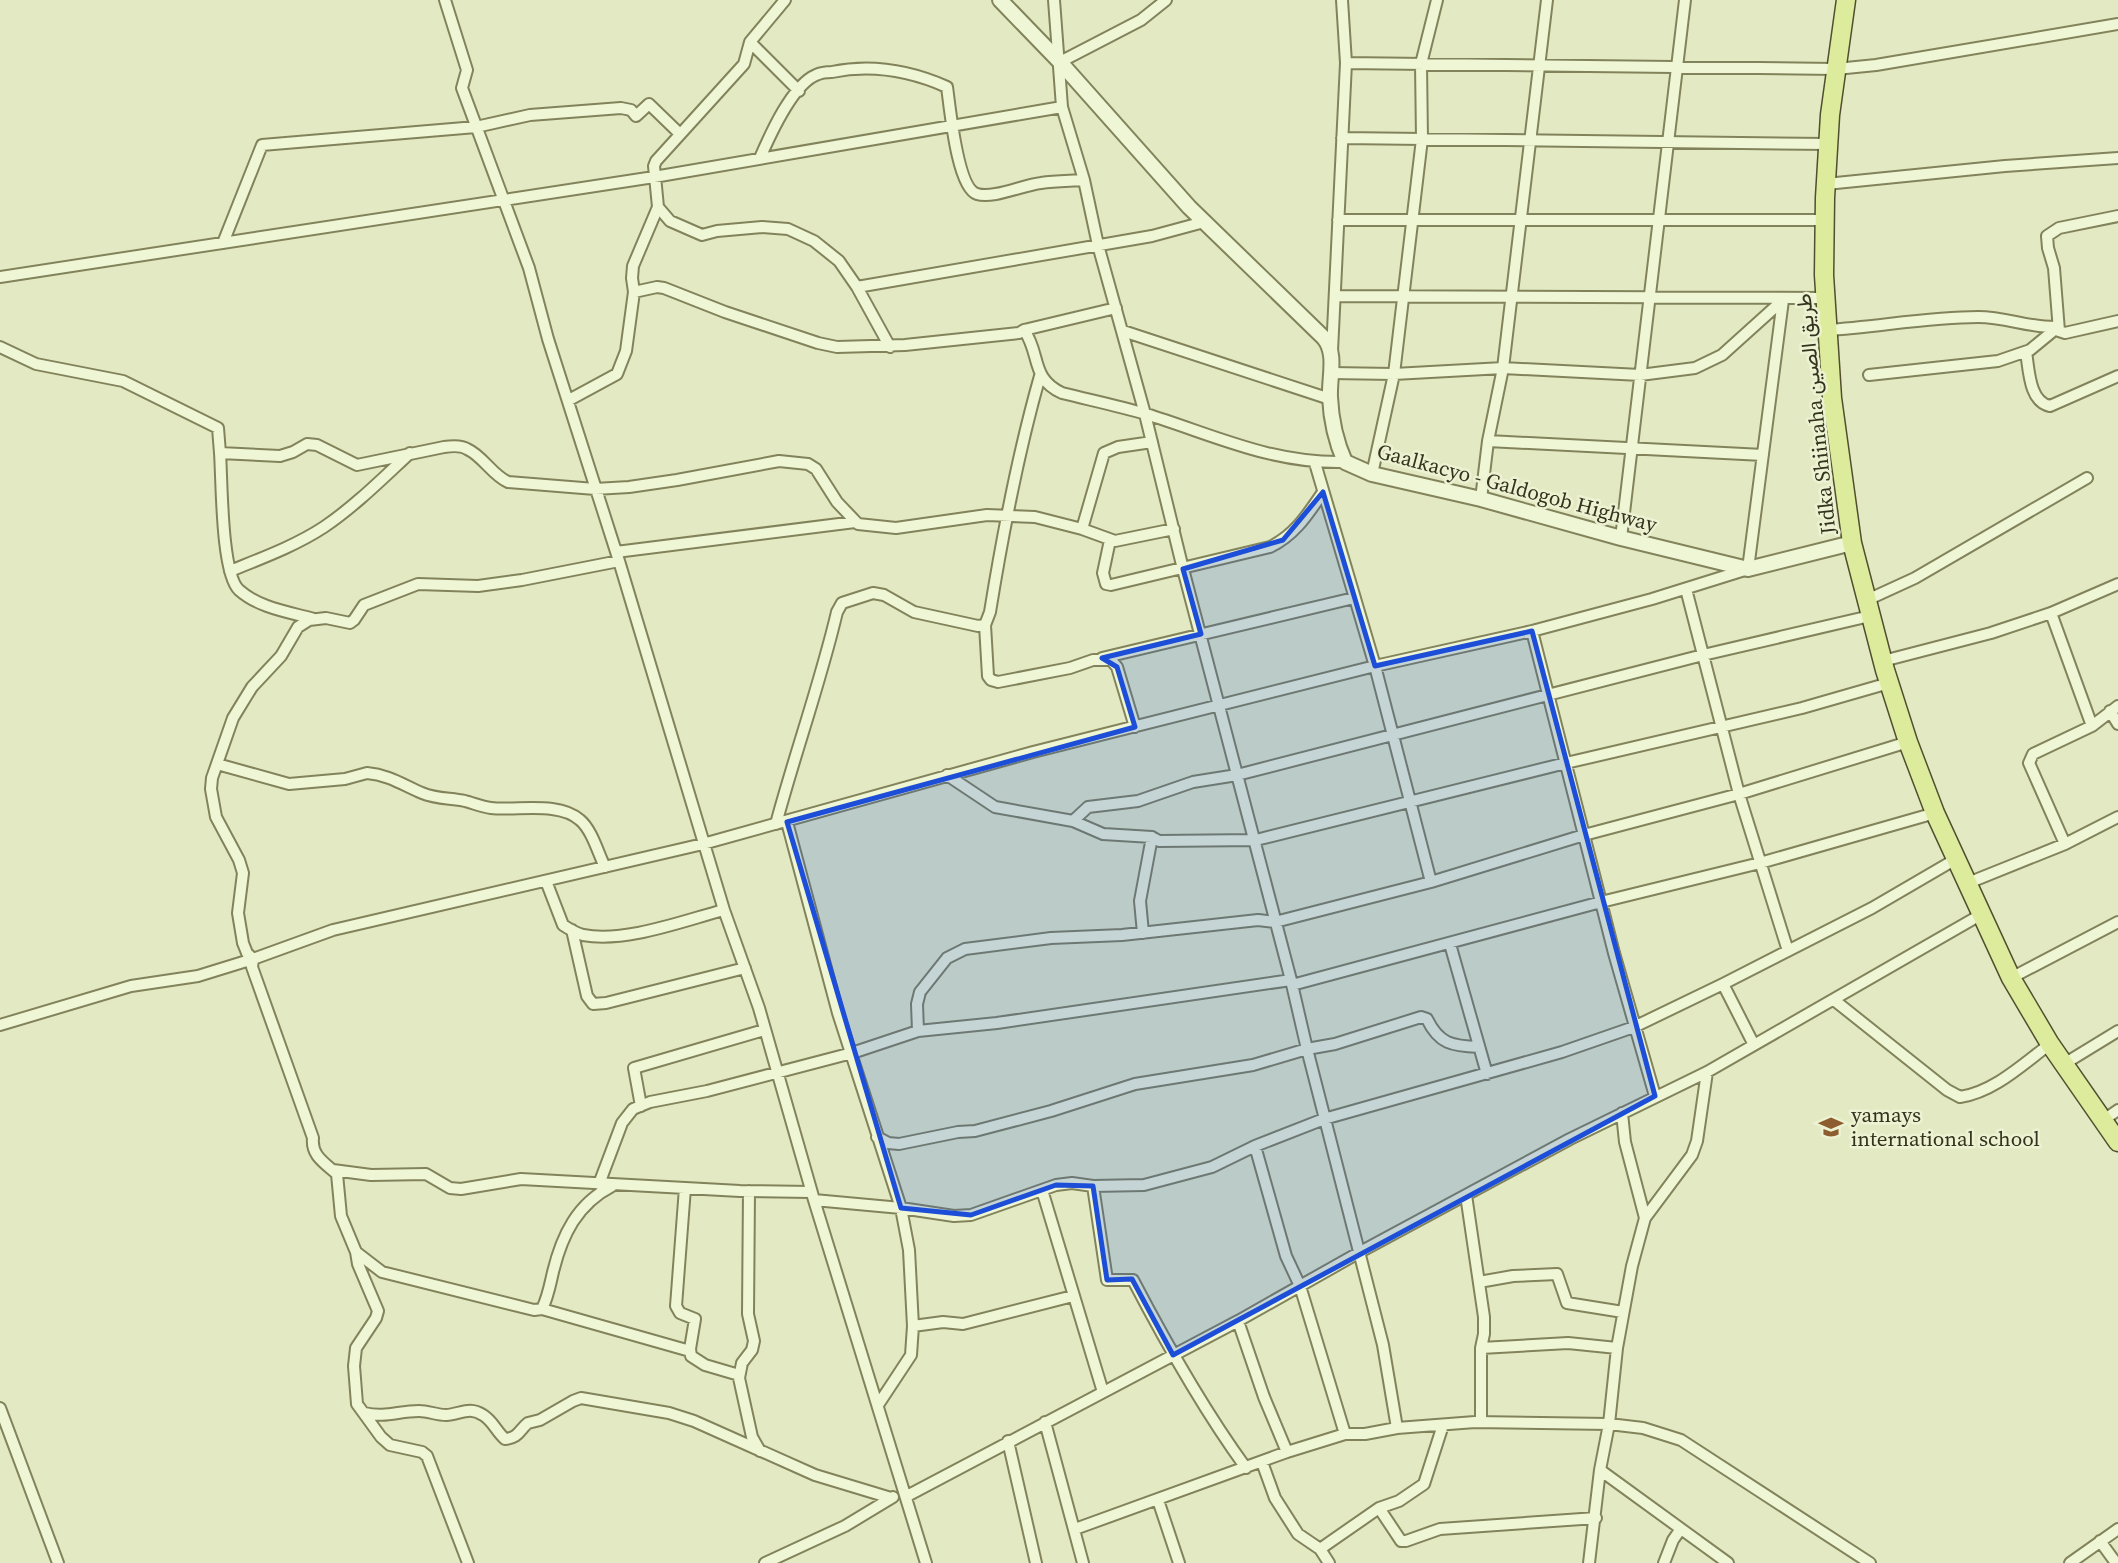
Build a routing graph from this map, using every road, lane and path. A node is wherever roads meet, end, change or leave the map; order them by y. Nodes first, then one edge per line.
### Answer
1 (445, 0) edge
2 (785, 0) edge
3 (1000, 0) edge
4 (1054, 0) edge
5 (1166, 0) edge
6 (1342, 0) edge
7 (1437, 0) edge
8 (1547, 0) edge
9 (1685, 0) edge
10 (1846, 0) edge
11 (2118, 24) edge
12 (750, 42) junction
13 (1060, 62) junction
14 (1346, 63) junction
15 (1420, 64) junction
16 (1539, 66) junction
17 (1677, 66) junction
18 (1836, 69) junction
19 (799, 91) junction
20 (1062, 107) junction
21 (952, 126) junction
22 (477, 127) junction
23 (678, 133) junction
24 (1342, 138) junction
25 (1422, 139) junction
26 (1530, 141) junction
27 (1668, 142) junction
28 (1828, 144) junction
29 (760, 158) junction
30 (2118, 158) edge
31 (654, 177) junction
32 (1084, 180) junction
33 (1826, 184) junction
34 (504, 199) junction
35 (657, 207) junction
36 (2118, 216) edge
37 (1659, 219) junction
38 (1338, 220) junction
39 (1412, 220) junction
40 (1825, 220) junction
41 (1521, 221) junction
42 (1204, 222) junction
43 (223, 243) junction
44 (1098, 245) junction
45 (0, 277) edge
46 (857, 287) junction
47 (634, 292) junction
48 (1335, 296) junction
49 (1403, 297) junction
50 (1512, 297) junction
51 (1650, 297) junction
52 (1825, 298) junction
53 (1783, 300) junction
54 (1116, 308) junction
55 (2118, 321) edge
56 (2058, 327) junction
57 (1024, 330) junction
58 (1827, 330) junction
59 (1123, 331) junction
60 (890, 346) junction
61 (0, 347) edge
62 (2026, 352) junction
63 (1503, 368) junction
64 (1331, 373) junction
65 (1394, 374) junction
66 (1640, 375) junction
67 (1869, 375) dead end
68 (1040, 376) junction
69 (2118, 376) edge
70 (1330, 399) junction
71 (569, 400) junction
72 (1145, 414) junction
73 (1488, 441) junction
74 (1152, 442) junction
75 (1632, 448) junction
76 (220, 453) junction
77 (410, 453) junction
78 (1763, 455) junction
79 (1345, 462) junction
80 (1315, 463) junction
81 (1372, 474) junction
82 (2087, 478) dead end
83 (595, 489) junction
84 (1323, 492) junction
85 (1481, 499) junction
86 (1006, 515) junction
87 (855, 522) junction
88 (1082, 529) junction
89 (1174, 529) junction
90 (1621, 538) junction
91 (1110, 540) junction
92 (1852, 543) junction
93 (618, 557) junction
94 (1183, 569) junction
95 (1748, 569) junction
96 (230, 571) junction
97 (2118, 584) edge
98 (1686, 589) junction
99 (1354, 598) junction
100 (1868, 608) junction
101 (2051, 613) junction
102 (314, 620) junction
103 (985, 625) junction
104 (1532, 631) junction
105 (1201, 634) junction
106 (1703, 655) junction
107 (1102, 659) junction
108 (1883, 661) junction
109 (1375, 666) junction
110 (1889, 683) junction
111 (1549, 696) junction
112 (1220, 706) junction
113 (2114, 709) edge
114 (2118, 724) edge
115 (1723, 726) junction
116 (2092, 726) junction
117 (1135, 727) junction
118 (1392, 736) junction
119 (1908, 742) junction
120 (1566, 763) junction
121 (217, 764) junction
122 (947, 775) junction
123 (1237, 775) junction
124 (1739, 794) junction
125 (1409, 803) junction
126 (1935, 813) junction
127 (2118, 817) edge
128 (1073, 821) junction
129 (781, 823) junction
130 (1584, 835) junction
131 (1152, 837) junction
132 (1256, 841) junction
133 (703, 844) junction
134 (2064, 845) junction
135 (1956, 859) junction
136 (1760, 863) junction
137 (605, 867) junction
138 (546, 881) junction
139 (1431, 882) junction
140 (1968, 883) junction
141 (1601, 902) junction
142 (724, 910) junction
143 (1982, 914) junction
144 (1275, 922) junction
145 (2118, 922) edge
146 (572, 930) junction
147 (1143, 933) junction
148 (1450, 944) junction
149 (1788, 951) junction
150 (253, 959) junction
151 (745, 968) junction
152 (2011, 978) junction
153 (1292, 983) junction
154 (1723, 985) junction
155 (1834, 1000) junction
156 (0, 1025) edge
157 (1634, 1027) junction
158 (764, 1030) junction
159 (919, 1031) junction
160 (2118, 1031) edge
161 (2050, 1044) junction
162 (1754, 1045) junction
163 (1479, 1047) junction
164 (1307, 1049) junction
165 (852, 1053) junction
166 (2064, 1064) junction
167 (1707, 1072) junction
168 (777, 1073) junction
169 (1487, 1073) junction
170 (1655, 1096) junction
171 (641, 1105) junction
172 (2118, 1110) edge
173 (1622, 1113) junction
174 (1324, 1119) junction
175 (2102, 1121) junction
176 (877, 1137) junction
177 (2118, 1142) edge
178 (1255, 1146) junction
179 (333, 1170) junction
180 (599, 1184) junction
181 (614, 1185) junction
182 (1093, 1186) junction
183 (685, 1188) junction
184 (1042, 1189) junction
185 (749, 1191) junction
186 (1466, 1195) junction
187 (813, 1196) junction
188 (901, 1208) junction
189 (1645, 1218) junction
190 (356, 1252) junction
191 (1360, 1252) junction
192 (1479, 1282) junction
193 (1300, 1286) junction
194 (1073, 1296) junction
195 (542, 1309) junction
196 (1623, 1312) junction
197 (1238, 1321) junction
198 (913, 1326) junction
199 (1480, 1348) junction
200 (1617, 1348) junction
201 (690, 1351) junction
202 (1173, 1355) junction
203 (739, 1375) junction
204 (1103, 1392) junction
205 (878, 1405) junction
206 (0, 1408) edge
207 (365, 1413) junction
208 (1045, 1422) junction
209 (1481, 1422) junction
210 (1609, 1424) junction
211 (1443, 1425) junction
212 (1397, 1428) junction
213 (1345, 1434) junction
214 (1008, 1441) junction
215 (760, 1451) junction
216 (1287, 1452) junction
217 (1262, 1462) junction
218 (1246, 1468) junction
219 (1600, 1470) junction
220 (905, 1493) junction
221 (891, 1498) junction
222 (1158, 1500) junction
223 (1379, 1508) junction
224 (1596, 1518) junction
225 (2118, 1529) edge
226 (1075, 1530) junction
227 (1681, 1530) junction
228 (2100, 1541) junction
229 (1320, 1549) junction
230 (58, 1563) edge
231 (468, 1563) edge
232 (765, 1563) edge
233 (926, 1563) edge
234 (1036, 1563) edge
235 (1083, 1563) edge
236 (1178, 1563) edge
237 (1329, 1563) edge
238 (1589, 1563) edge
239 (1664, 1563) edge
240 (1728, 1563) edge
241 (1870, 1563) edge
242 (2070, 1563) edge
243 (2116, 1563) edge

1 - 22 street
2 - 12 street
3 - 13 street, Gaalkacyo - Galdogob Highway
4 - 13 street
5 - 13 street
6 - 14 street
7 - 15 street
8 - 16 street
9 - 17 street
10 - 18 main road, Jidka Shiinaha طريق الصين
11 - 18 street
12 - 19 street
12 - 23 street
13 - 20 street
13 - 42 street, Gaalkacyo - Galdogob Highway
14 - 15 street
14 - 24 street
15 - 16 street
15 - 25 street
16 - 17 street
16 - 26 street
17 - 18 street
17 - 27 street
18 - 28 main road, Jidka Shiinaha طريق الصين
19 - 21 street
19 - 29 street
20 - 21 street
20 - 32 street
21 - 29 street
21 - 32 street
22 - 23 street
22 - 34 street
22 - 43 street
23 - 31 street
24 - 25 street
24 - 38 street
25 - 26 street
25 - 39 street
26 - 27 street
26 - 41 street
27 - 28 street
27 - 37 street
28 - 33 main road, Jidka Shiinaha طريق الصين
29 - 31 street
30 - 33 street
31 - 34 street
31 - 35 street
32 - 44 street
33 - 40 main road, Jidka Shiinaha طريق الصين
34 - 43 street
34 - 71 street
35 - 46 street
35 - 47 street
36 - 56 street
37 - 40 street
37 - 41 street
37 - 51 street
38 - 39 street
38 - 48 street
39 - 41 street
39 - 49 street
40 - 52 main road, Jidka Shiinaha طريق الصين
41 - 50 street
42 - 44 street
42 - 70 street, Gaalkacyo - Galdogob Highway
43 - 45 street
44 - 46 street
44 - 54 street
46 - 60 street
47 - 60 street
47 - 71 street
48 - 49 street
48 - 64 street
49 - 50 street
49 - 65 street
50 - 51 street
50 - 63 street
51 - 53 street
51 - 66 street
52 - 53 street
52 - 58 main road, Jidka Shiinaha طريق الصين
53 - 66 street
53 - 78 street
54 - 57 street
54 - 59 street
55 - 56 street
56 - 58 street
56 - 62 street
57 - 60 street
57 - 68 street
58 - 92 main road, Jidka Shiinaha طريق الصين
59 - 70 street
59 - 72 street
61 - 76 street
62 - 67 street
62 - 69 street
63 - 65 street
63 - 66 street
63 - 73 street
64 - 65 street
64 - 70 street
65 - 81 street
66 - 75 street
68 - 72 street
68 - 86 street
70 - 79 street, Gaalkacyo - Galdogob Highway
71 - 83 street
72 - 74 street
72 - 80 street
73 - 75 street
73 - 85 street
74 - 88 street
74 - 89 street
75 - 78 street
75 - 90 street
76 - 77 street
76 - 96 street
77 - 83 street
77 - 96 street
78 - 95 street
79 - 80 street
79 - 81 street, Gaalkacyo - Galdogob Highway
80 - 84 street
81 - 85 street, Gaalkacyo - Galdogob Highway
82 - 100 street
83 - 87 street
83 - 93 street
84 - 94 street
84 - 99 street
85 - 90 street, Gaalkacyo - Galdogob Highway
86 - 87 street
86 - 88 street
86 - 103 street
87 - 93 street
88 - 91 street
89 - 91 street
89 - 94 street
90 - 95 street, Gaalkacyo - Galdogob Highway
91 - 94 street
92 - 95 street, Gaalkacyo - Galdogob Highway
92 - 100 main road, Jidka Shiinaha طريق الصين
93 - 102 street
93 - 133 street
94 - 105 street
95 - 98 street
96 - 102 street
97 - 101 street
98 - 104 street
98 - 106 street
99 - 105 street
99 - 109 street
100 - 106 street
100 - 108 main road, Jidka Shiinaha طريق الصين
101 - 108 street
101 - 116 street
102 - 121 street
103 - 107 street
103 - 129 street
104 - 109 street
104 - 111 street
105 - 107 street
105 - 112 street
106 - 111 street
106 - 115 street
107 - 117 street
108 - 110 main road, Jidka Shiinaha طريق الصين
109 - 112 street
109 - 118 street
110 - 115 street
110 - 119 main road, Jidka Shiinaha طريق الصين
111 - 118 street
111 - 120 street
112 - 117 street
112 - 123 street
113 - 114 street
113 - 116 street
115 - 120 street
115 - 124 street
116 - 134 street
117 - 122 street
118 - 123 street
118 - 125 street
119 - 124 street
119 - 126 main road, Jidka Shiinaha طريق الصين
120 - 125 street
120 - 130 street
121 - 137 street
121 - 150 street
122 - 128 street
122 - 129 street
123 - 128 street
123 - 132 street
124 - 130 street
124 - 136 street
125 - 132 street
125 - 139 street
126 - 135 main road, Jidka Shiinaha طريق الصين
126 - 136 street
127 - 134 street
128 - 131 street
129 - 133 street
129 - 165 street
130 - 139 street
130 - 141 street
131 - 132 street
131 - 147 street
132 - 144 street
133 - 137 street
133 - 142 street
134 - 140 street
135 - 140 main road, Jidka Shiinaha طريق الصين
135 - 149 street
136 - 141 street
136 - 149 street
137 - 138 street
138 - 146 street
138 - 150 street
139 - 144 street
140 - 143 main road, Jidka Shiinaha طريق الصين
141 - 148 street
141 - 157 street
142 - 146 street
142 - 151 street
143 - 152 main road, Jidka Shiinaha طريق الصين
143 - 155 street
144 - 147 street
144 - 153 street
145 - 152 street
146 - 151 street
147 - 159 street
148 - 153 street
148 - 163 street
149 - 154 street
150 - 156 street
150 - 179 street
151 - 158 street
152 - 161 main road, Jidka Shiinaha طريق الصين
153 - 159 street
153 - 164 street
154 - 157 street
154 - 162 street
155 - 161 street
155 - 162 street
157 - 169 street
157 - 170 street
158 - 168 street
158 - 171 street
159 - 165 street
160 - 166 street
161 - 166 main road, Jidka Shiinaha طريق الصين
162 - 167 street
163 - 164 street
163 - 169 street
164 - 174 street
164 - 176 street
165 - 168 street
165 - 176 street
166 - 175 main road, Jidka Shiinaha طريق الصين
167 - 170 street
167 - 189 street
168 - 171 street
168 - 187 street
169 - 174 street
170 - 173 street
171 - 180 street
172 - 175 street
173 - 186 street
173 - 189 street
174 - 178 street
174 - 191 street
175 - 177 main road, Jidka Shiinaha طريق الصين
176 - 188 street
178 - 182 street
178 - 193 street
179 - 180 street
179 - 190 street
180 - 181 street
181 - 183 street
181 - 195 street
182 - 184 street
182 - 202 street
183 - 185 street
183 - 201 street
184 - 188 street
184 - 194 street
185 - 187 street
185 - 203 street
186 - 191 street
186 - 192 street
187 - 188 street
187 - 205 street
188 - 198 street
189 - 196 street
190 - 195 street
190 - 207 street
191 - 193 street
191 - 212 street
192 - 196 street
192 - 199 street
193 - 197 street
193 - 213 street
194 - 198 street
194 - 204 street
195 - 201 street
196 - 200 street
197 - 202 street
197 - 216 street
198 - 205 street
199 - 200 street
199 - 209 street
200 - 210 street
201 - 203 street
202 - 204 street
202 - 218 street
203 - 215 street
204 - 208 street
205 - 220 street
206 - 230 street
207 - 215 street
207 - 231 street
208 - 214 street
208 - 226 street
209 - 210 street
209 - 211 street
210 - 219 street
210 - 241 street
211 - 212 street
211 - 223 street
212 - 213 street
213 - 216 street
214 - 220 street
214 - 234 street
215 - 221 street
216 - 217 street
217 - 218 street
217 - 229 street
218 - 222 street
219 - 224 street
219 - 227 street
220 - 221 street
220 - 233 street
221 - 232 street
222 - 226 street
222 - 236 street
223 - 224 street
223 - 229 street
224 - 238 street
225 - 228 street
226 - 235 street
227 - 239 street
227 - 240 street
228 - 242 street
228 - 243 street
229 - 237 street

